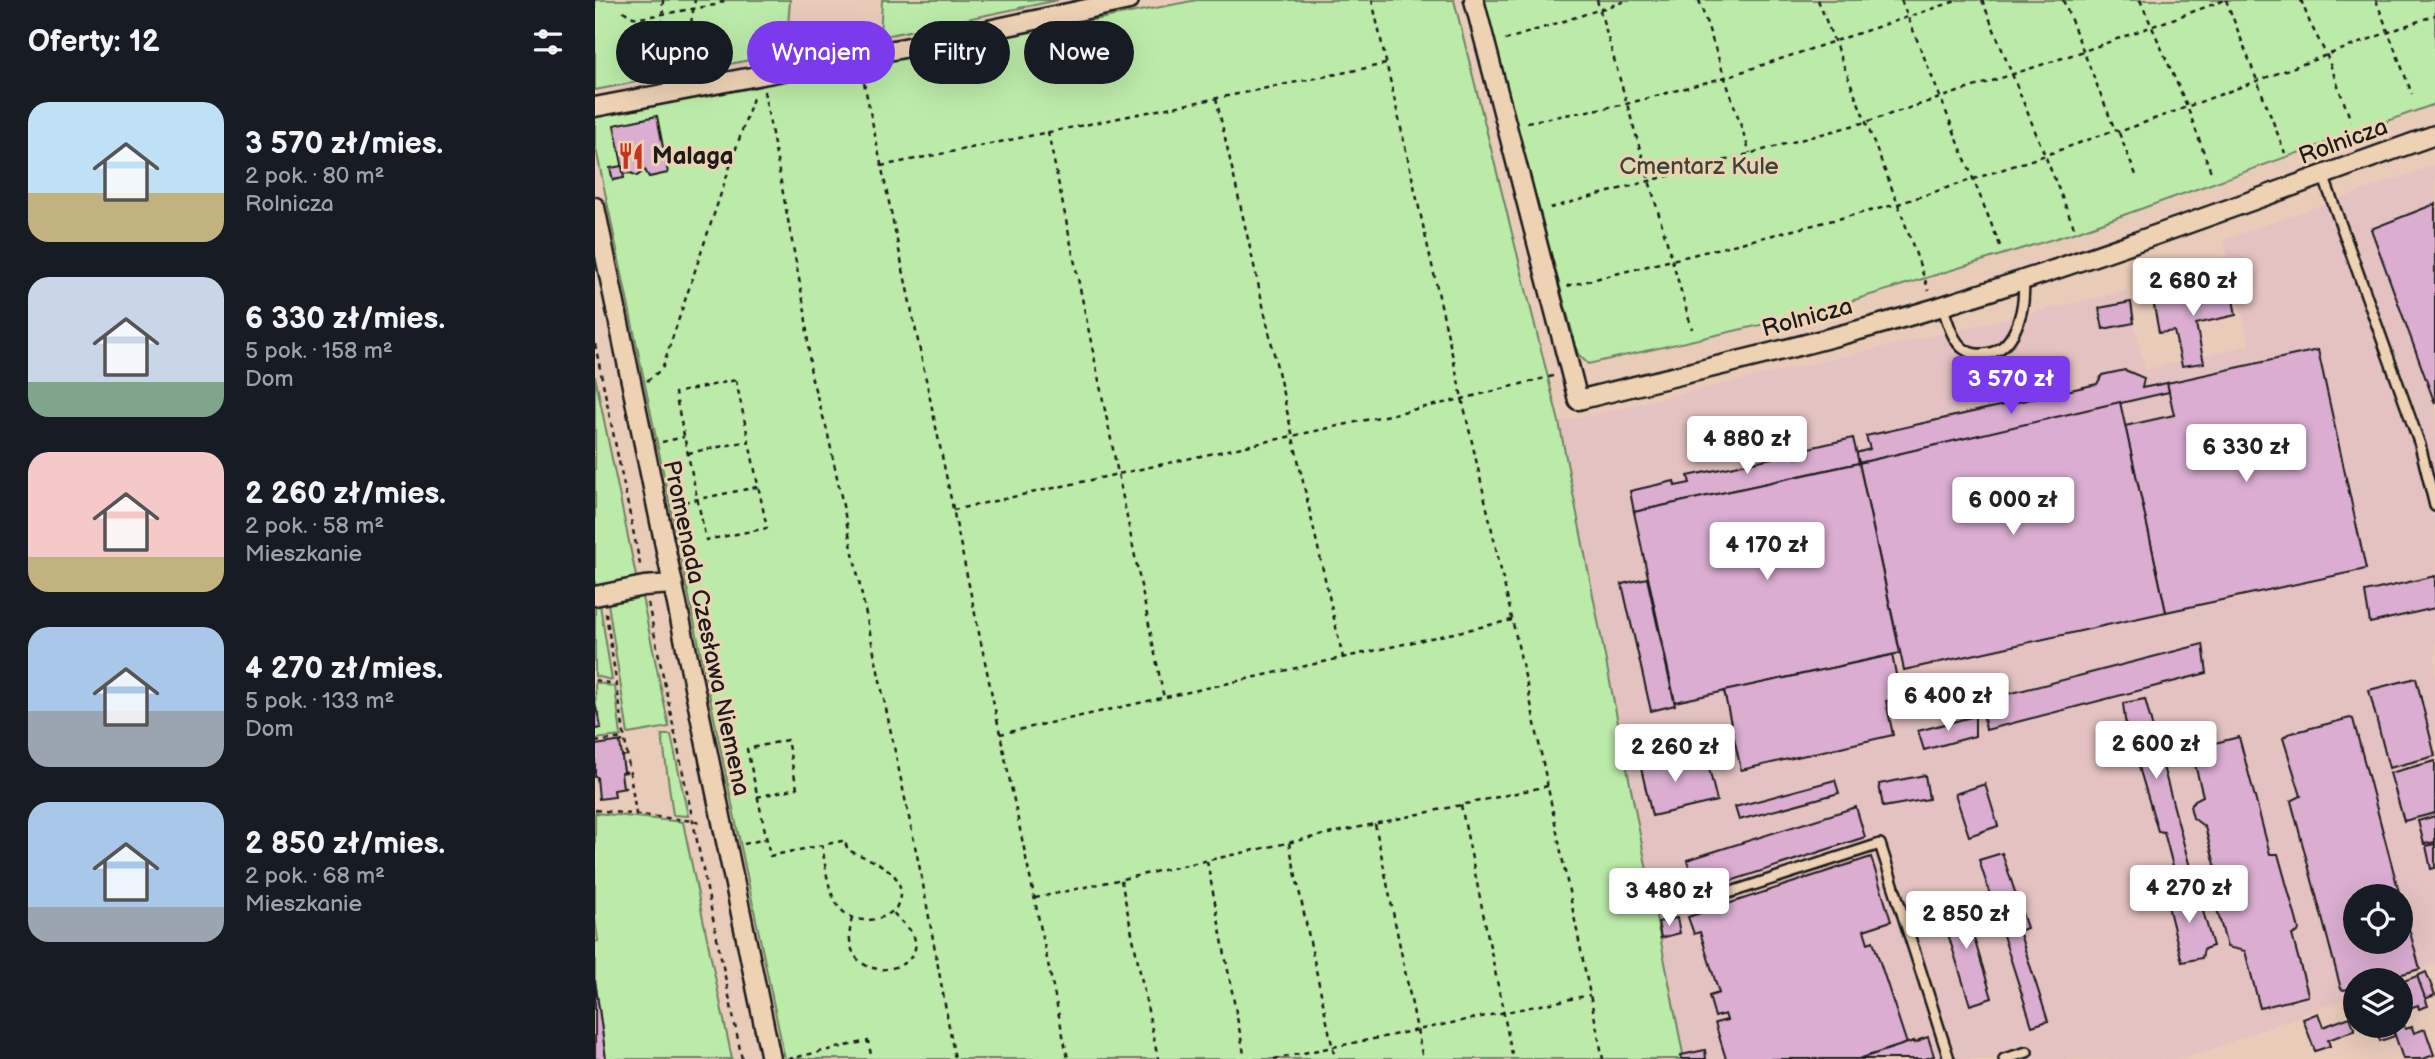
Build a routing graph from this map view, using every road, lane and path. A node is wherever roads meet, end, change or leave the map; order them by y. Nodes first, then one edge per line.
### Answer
1 (663, 0) edge
2 (695, 0) edge
3 (726, 0) edge
4 (1129, 0) edge
5 (1372, 0) edge
6 (1474, 0) edge
7 (1597, 0) edge
8 (1629, 0) edge
9 (1699, 0) edge
10 (1818, 0) edge
11 (1901, 0) edge
12 (1959, 0) edge
13 (1982, 0) edge
14 (2063, 0) edge
15 (2140, 0) edge
16 (2225, 0) edge
17 (2301, 0) edge
18 (2376, 0) edge
19 (695, 8) junction
20 (1600, 9) junction
21 (623, 11) dead end
22 (664, 14) junction
23 (2435, 15) edge
24 (1908, 17) junction
25 (663, 21) edge
26 (692, 21) edge
27 (2151, 26) junction
28 (2389, 33) junction
29 (1506, 40) dead end
30 (1834, 42) junction
31 (895, 49) edge
32 (2084, 51) junction
33 (2327, 55) junction
34 (1386, 64) junction
35 (2013, 74) junction
36 (747, 76) edge
37 (1726, 77) junction
38 (2258, 80) junction
39 (757, 84) edge
40 (763, 84) edge
41 (864, 84) edge
42 (2411, 94) dead end
43 (1216, 98) junction
44 (1941, 98) junction
45 (1626, 104) junction
46 (2187, 106) junction
47 (595, 107) edge
48 (2351, 121) dead end
49 (1527, 122) dead end
50 (1866, 122) junction
51 (2117, 131) junction
52 (1048, 132) junction
53 (2435, 135) edge
54 (1750, 153) junction
55 (2285, 153) dead end
56 (2046, 155) junction
57 (881, 166) junction
58 (2136, 175) dead end
59 (2212, 175) dead end
60 (2323, 175) junction
61 (1975, 180) junction
62 (1650, 181) junction
63 (1898, 204) junction
64 (595, 207) edge
65 (1551, 208) dead end
66 (2074, 227) dead end
67 (2001, 248) dead end
68 (1674, 261) junction
69 (2023, 279) junction
70 (1564, 287) dead end
71 (1938, 307) junction
72 (1692, 329) dead end
73 (595, 344) edge
74 (1570, 372) junction
75 (634, 392) junction
76 (1462, 399) junction
77 (1293, 436) junction
78 (684, 437) junction
79 (749, 441) junction
80 (663, 442) dead end
81 (688, 453) junction
82 (1119, 474) junction
83 (758, 486) junction
84 (697, 499) junction
85 (676, 504) dead end
86 (2435, 506) edge
87 (953, 510) junction
88 (673, 584) junction
89 (644, 586) junction
90 (599, 596) edge
91 (1512, 620) junction
92 (1342, 658) junction
93 (595, 680) edge
94 (617, 685) junction
95 (1164, 698) junction
96 (1000, 734) junction
97 (624, 738) junction
98 (595, 742) edge
99 (1548, 786) junction
100 (757, 797) junction
101 (1461, 805) junction
102 (595, 810) edge
103 (636, 814) junction
104 (692, 820) junction
105 (723, 824) junction
106 (1375, 824) junction
107 (767, 839) junction
108 (749, 843) dead end
109 (1289, 843) junction
110 (822, 845) junction
111 (1207, 860) junction
112 (1121, 880) junction
113 (1035, 898) junction
114 (1688, 906) dead end
115 (893, 911) junction
116 (852, 918) junction
117 (1590, 995) junction
118 (1504, 1012) junction
119 (1417, 1030) junction
120 (1332, 1047) junction
121 (818, 1052) junction
122 (2027, 1052) dead end
123 (742, 1059) edge
124 (771, 1059) edge
125 (788, 1059) edge
126 (820, 1059) edge
127 (872, 1059) edge
128 (955, 1059) edge
129 (1068, 1059) edge
130 (1158, 1059) edge
131 (1245, 1059) edge
132 (1274, 1059) edge
133 (1335, 1059) edge
134 (1423, 1059) edge
135 (1513, 1059) edge
136 (1603, 1059) edge
137 (1949, 1059) edge
138 (2004, 1059) edge

1 - 22 path
2 - 19 path
3 - 19 path
4 - 31 street
5 - 34 path
6 - 74 street, Rolnicza
7 - 20 path
8 - 20 path
9 - 37 path
10 - 30 path
11 - 24 path
12 - 24 path
13 - 35 path
14 - 32 path
15 - 27 path
16 - 27 path
16 - 38 path
17 - 33 path
18 - 28 path
19 - 22 path
19 - 26 path
20 - 29 path
20 - 45 path
21 - 22 path
22 - 25 path
23 - 28 path
24 - 30 path
24 - 44 path
27 - 32 path
27 - 46 path
28 - 33 path
28 - 42 path
30 - 37 path
30 - 50 path
32 - 35 path
32 - 51 path
33 - 38 path
33 - 48 path
34 - 43 path
34 - 76 path
35 - 44 path
35 - 56 path
36 - 47 street
37 - 45 path
37 - 54 path
38 - 46 path
38 - 55 path
39 - 75 path
40 - 128 path
41 - 57 path
43 - 52 path
43 - 77 path
44 - 50 path
44 - 61 path
45 - 49 path
45 - 62 path
46 - 51 path
46 - 59 path
50 - 54 path
50 - 63 path
51 - 56 path
51 - 58 path
52 - 57 path
52 - 82 path
53 - 60 street, Rolnicza
54 - 62 path
56 - 61 path
56 - 66 path
57 - 87 path
60 - 69 street, Rolnicza
60 - 86 lane
61 - 63 path
61 - 67 path
62 - 65 path
62 - 68 path
63 - 68 path
63 - 71 path
64 - 75 street, Promenada Czesława Niemena
68 - 70 path
68 - 72 path
69 - 71 street, Rolnicza
69 - 71 lane
71 - 74 street, Rolnicza
73 - 89 path
74 - 76 path
75 - 88 street, Promenada Czesława Niemena
76 - 77 path
76 - 91 path
77 - 82 path
77 - 92 path
78 - 79 path
78 - 80 path
78 - 81 path
79 - 81 path
79 - 83 path
81 - 84 path
82 - 87 path
82 - 95 path
83 - 84 path
83 - 84 path
84 - 85 path
87 - 96 path
88 - 89 street
88 - 105 street, Promenada Czesława Niemena
89 - 90 street
89 - 104 path
90 - 94 path
91 - 92 path
91 - 99 path
92 - 95 path
93 - 94 path
94 - 97 path
95 - 96 path
96 - 113 path
97 - 98 path
97 - 103 path
99 - 101 path
99 - 117 path
100 - 100 path
100 - 107 path
101 - 106 path
101 - 118 path
102 - 103 path
103 - 104 path
104 - 105 path
104 - 123 path
105 - 124 street, Promenada Czesława Niemena
106 - 109 path
106 - 119 path
107 - 108 path
107 - 110 path
109 - 111 path
109 - 120 path
110 - 115 path
110 - 116 path
111 - 112 path
111 - 131 path
112 - 113 path
112 - 130 path
113 - 129 path
114 - 137 lane
115 - 116 path
115 - 116 path
117 - 118 path
117 - 136 path
118 - 119 path
118 - 135 path
119 - 120 path
119 - 134 path
120 - 132 path
120 - 133 path
121 - 125 path
121 - 126 path
121 - 127 path
122 - 138 lane

